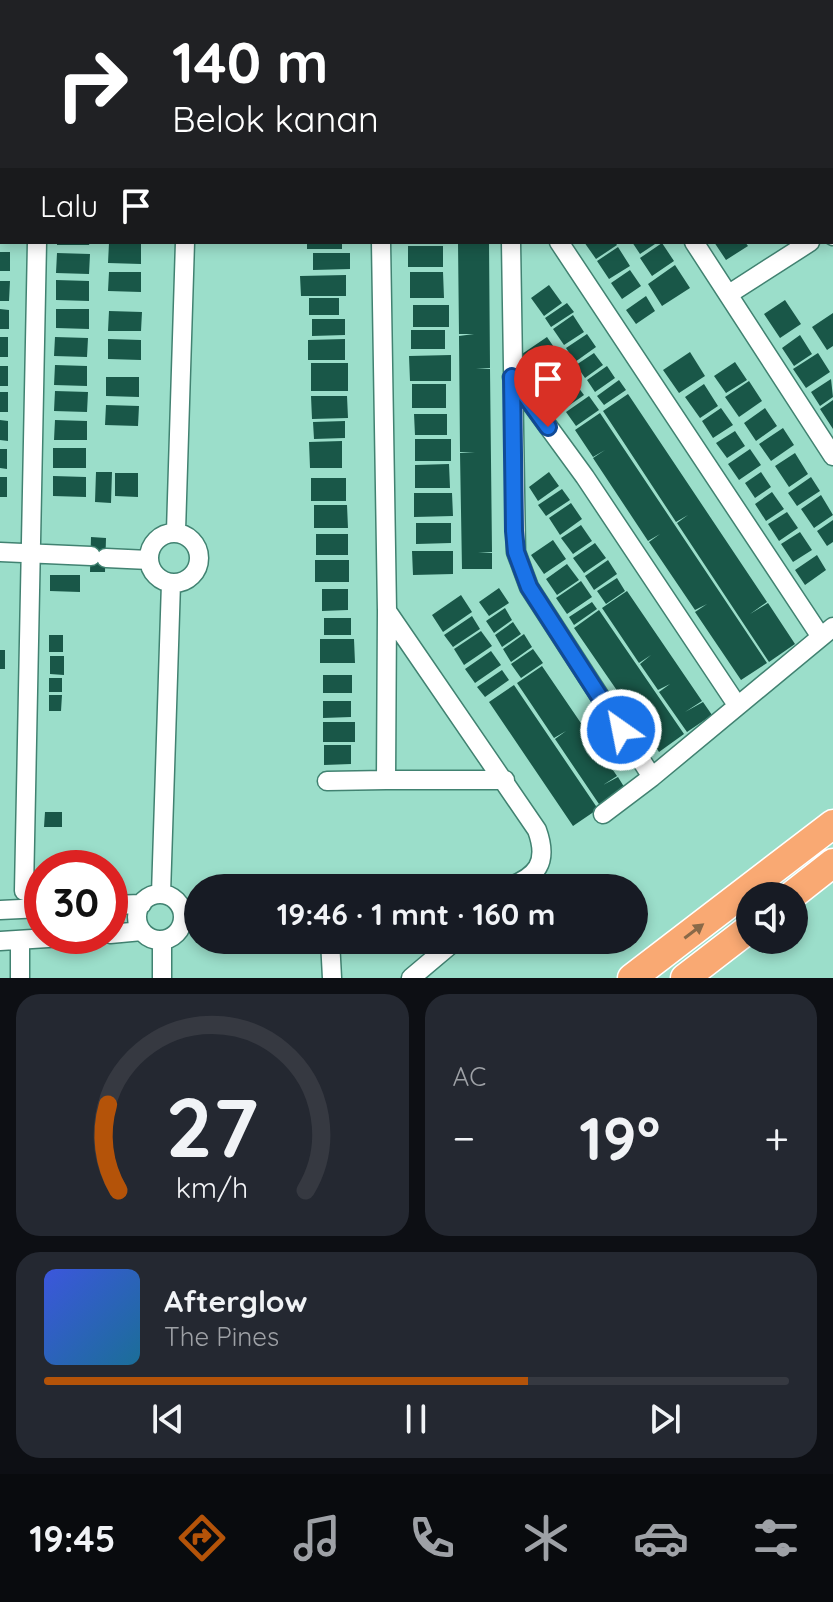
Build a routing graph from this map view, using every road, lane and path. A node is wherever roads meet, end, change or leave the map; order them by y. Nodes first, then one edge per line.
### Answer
1 (37, 244) edge
2 (185, 244) edge
3 (381, 244) edge
4 (511, 244) edge
5 (560, 244) edge
6 (695, 244) edge
7 (807, 244) edge
8 (729, 294) junction
9 (512, 377) junction
10 (833, 456) edge
11 (176, 531) junction
12 (0, 552) edge
13 (31, 552) junction
14 (149, 560) junction
15 (171, 583) junction
16 (387, 611) junction
17 (827, 632) edge
18 (737, 705) junction
19 (652, 777) junction
20 (386, 780) junction
21 (505, 780) junction
22 (327, 781) dead end
23 (603, 814) dead end
24 (833, 824) edge
25 (25, 850) edge
26 (833, 863) edge
27 (534, 874) edge
28 (808, 883) edge
29 (161, 894) junction
30 (128, 904) edge
31 (142, 904) junction
32 (24, 909) edge
33 (0, 910) edge
34 (142, 931) junction
35 (128, 932) edge
36 (736, 939) edge
37 (20, 940) junction
38 (24, 940) edge
39 (162, 940) junction
40 (0, 941) edge
41 (331, 954) edge
42 (439, 954) edge
43 (20, 978) edge
44 (162, 978) edge
45 (332, 978) edge
46 (411, 978) edge
47 (632, 978) edge
48 (685, 978) edge

1 - 13 street
2 - 11 street
3 - 16 street
4 - 9 street
5 - 17 street
6 - 8 street
7 - 8 street
8 - 10 street
9 - 18 street
9 - 19 street
11 - 14 street
11 - 15 street
12 - 13 street
13 - 14 street
13 - 25 street
14 - 15 street
15 - 29 street
16 - 20 street
16 - 21 street
17 - 18 street
18 - 19 street
19 - 23 street
20 - 21 street
20 - 22 street
21 - 27 street
47 -> 24 highway
26 - 28 highway
29 - 31 street
29 - 39 street
30 - 31 street
31 - 34 street
32 - 33 street
34 - 35 street
34 - 39 street
36 - 48 highway
37 - 38 street
37 - 40 street
37 - 43 street
39 - 44 street
41 - 45 street
42 - 46 street

